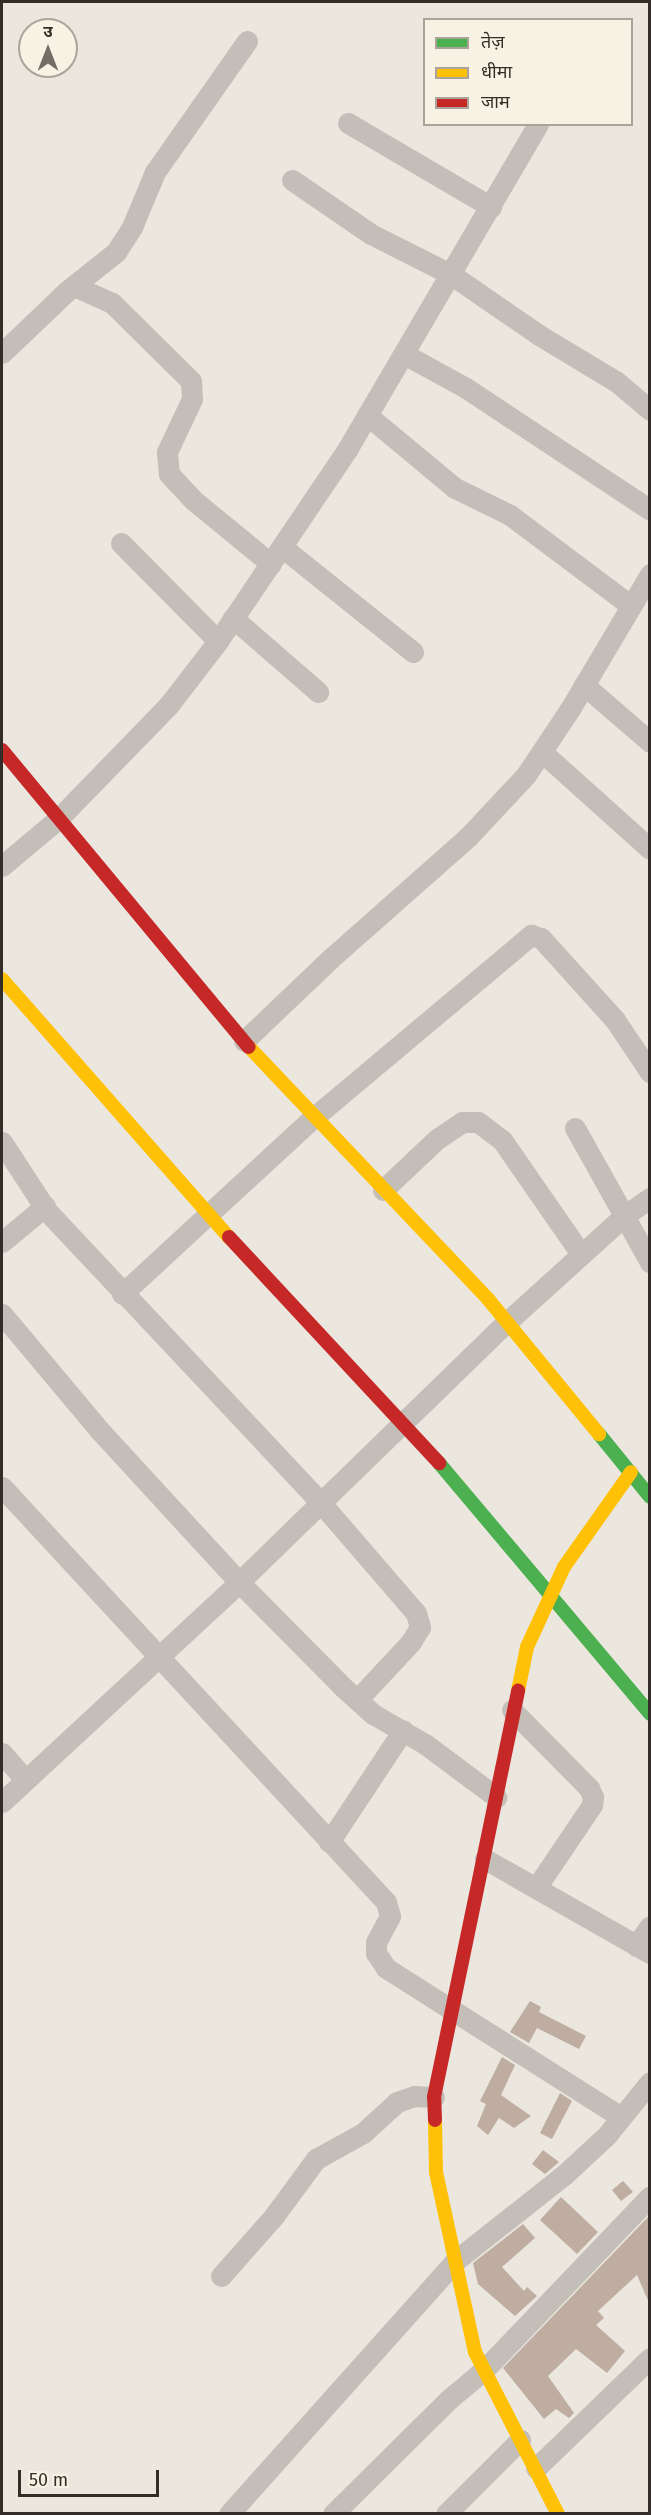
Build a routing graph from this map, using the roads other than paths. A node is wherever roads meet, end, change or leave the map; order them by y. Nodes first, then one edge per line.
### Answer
1 (247, 41) dead end
2 (348, 123) dead end
3 (537, 126) edge
4 (292, 180) dead end
5 (491, 207) junction
6 (452, 275) junction
7 (74, 286) junction
8 (2, 353) edge
9 (404, 354) junction
10 (650, 410) edge
11 (367, 416) junction
12 (650, 510) edge
13 (121, 543) dead end
14 (276, 556) junction
15 (650, 574) edge
16 (631, 606) junction
17 (233, 618) junction
18 (218, 640) junction
19 (413, 652) dead end
20 (584, 685) junction
21 (318, 692) dead end
22 (650, 742) edge
23 (2, 750) edge
24 (542, 752) junction
25 (59, 818) junction
26 (650, 849) edge
27 (2, 866) edge
28 (2, 979) edge
29 (244, 1041) junction
30 (649, 1071) edge
31 (313, 1118) junction
32 (575, 1128) dead end
33 (2, 1142) edge
34 (383, 1190) junction
35 (650, 1198) edge
36 (45, 1206) junction
37 (208, 1215) junction
38 (624, 1216) junction
39 (2, 1242) edge
40 (581, 1254) junction
41 (650, 1262) edge
42 (122, 1294) junction
43 (2, 1314) edge
44 (507, 1322) junction
45 (404, 1422) junction
46 (631, 1472) junction
47 (2, 1487) edge
48 (650, 1497) edge
49 (321, 1503) junction
50 (238, 1582) junction
51 (551, 1593) junction
52 (157, 1656) junction
53 (357, 1700) junction
54 (512, 1710) junction
55 (650, 1714) edge
56 (403, 1730) junction
57 (2, 1753) edge
58 (25, 1779) junction
59 (496, 1797) junction
60 (2, 1802) edge
61 (328, 1842) junction
62 (485, 1859) junction
63 (536, 1888) junction
64 (650, 1926) edge
65 (643, 1950) edge
66 (452, 2012) junction
67 (650, 2082) edge
68 (434, 2097) junction
69 (621, 2117) junction
70 (650, 2196) edge
71 (455, 2261) junction
72 (221, 2276) dead end
73 (650, 2358) edge
74 (484, 2370) junction
75 (520, 2440) junction
76 (536, 2468) junction
77 (555, 2512) edge
78 (229, 2514) edge
79 (333, 2514) edge
80 (447, 2514) edge

1 - 7 street
2 - 5 street
3 - 5 street
4 - 6 street
5 - 6 street
6 - 9 street
6 - 10 street
7 - 8 street
7 - 14 street
9 - 11 street
9 - 12 street
11 - 14 street
11 - 16 street
13 - 18 street
14 - 17 street
14 - 19 street
15 - 16 street
16 - 20 street
17 - 18 street
17 - 21 street
18 - 25 street
20 - 22 street
20 - 24 street
23 - 25 street
24 - 26 street
24 - 29 street
25 - 27 street
25 - 29 street
28 - 37 street
29 - 31 street
30 - 31 street
31 - 34 street
31 - 37 street
32 - 38 street
33 - 36 street
34 - 40 street
34 - 44 street
35 - 38 street
36 - 39 street
36 - 42 street
37 - 42 street
37 - 45 street
38 - 40 street
38 - 41 street
40 - 44 street
42 - 49 street
43 - 50 street
44 - 45 street
44 - 46 street
45 - 49 street
45 - 51 street
46 - 48 street
46 - 51 street
47 - 52 street
49 - 50 street
49 - 53 street
50 - 52 street
50 - 53 street
51 - 54 street
51 - 55 street
52 - 58 street
52 - 61 street
53 - 56 street
54 - 59 street
54 - 63 street
56 - 59 street
56 - 61 street
57 - 58 street
58 - 60 street
59 - 62 street
61 - 66 street
62 - 63 street
62 - 66 street
63 - 65 street
64 - 65 street
66 - 68 street
66 - 69 street
67 - 69 street
68 - 71 street
68 - 72 street
69 - 71 street
70 - 74 street
71 - 74 street
71 - 78 street
73 - 76 street
74 - 75 street
74 - 79 street
75 - 76 street
75 - 80 street
76 - 77 street

